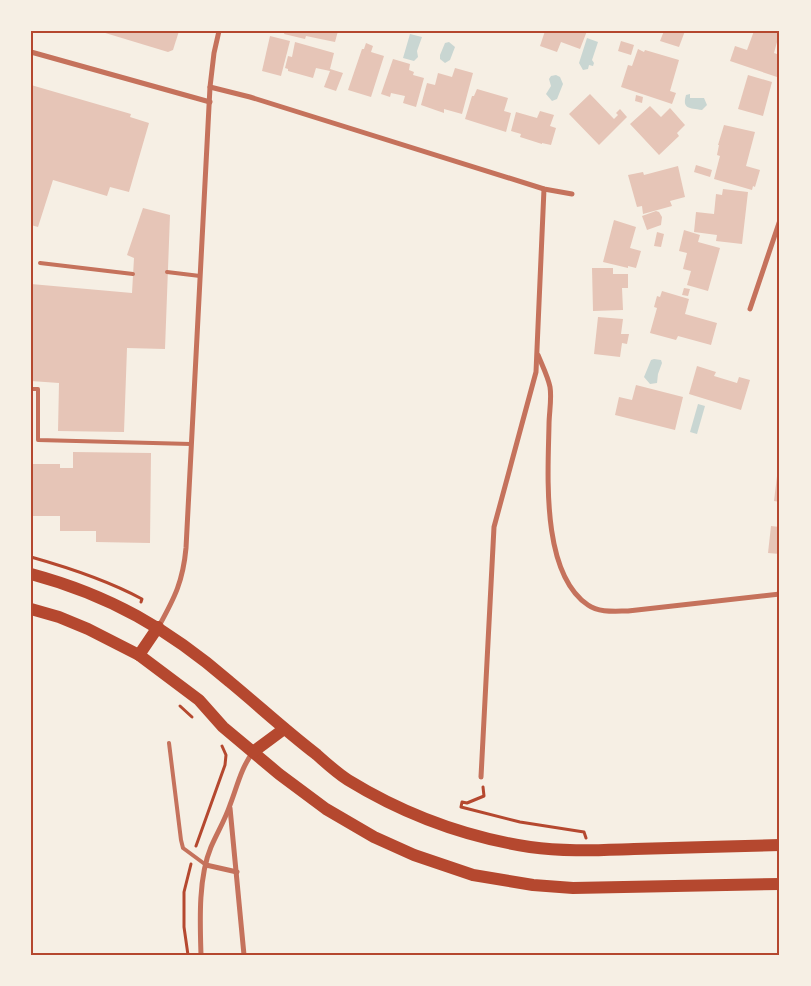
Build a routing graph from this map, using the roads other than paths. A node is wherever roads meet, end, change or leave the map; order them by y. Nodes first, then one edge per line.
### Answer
1 (219, 31) edge
2 (31, 52) edge
3 (210, 87) junction
4 (210, 102) junction
5 (544, 189) junction
6 (572, 194) dead end
7 (780, 220) edge
8 (40, 263) dead end
9 (167, 272) dead end
10 (133, 274) dead end
11 (200, 276) junction
12 (750, 309) dead end
13 (537, 352) junction
14 (31, 389) edge
15 (191, 444) junction
16 (31, 574) edge
17 (780, 594) edge
18 (31, 609) edge
19 (158, 626) junction
20 (139, 655) junction
21 (284, 729) junction
22 (169, 743) dead end
23 (253, 752) junction
24 (481, 777) road end
25 (230, 807) junction
26 (780, 845) edge
27 (206, 865) junction
28 (236, 872) junction
29 (780, 884) edge
30 (201, 955) edge
31 (244, 955) edge

1 - 3 street
2 - 4 street
3 - 4 street
3 - 5 street
4 - 11 street
5 - 6 street
5 - 13 street
7 - 12 street
8 - 10 lane
9 - 11 lane
11 - 15 street
13 - 17 street
13 - 24 street
14 - 15 lane
15 - 19 street
16 - 19 main road
18 - 20 main road
19 - 20 main road
19 - 21 main road
20 - 23 main road
21 - 23 main road
21 - 26 main road
22 - 27 lane
23 - 25 street
23 - 29 main road
25 - 27 street
25 - 28 street
27 - 28 street
27 - 30 street
28 - 31 street

